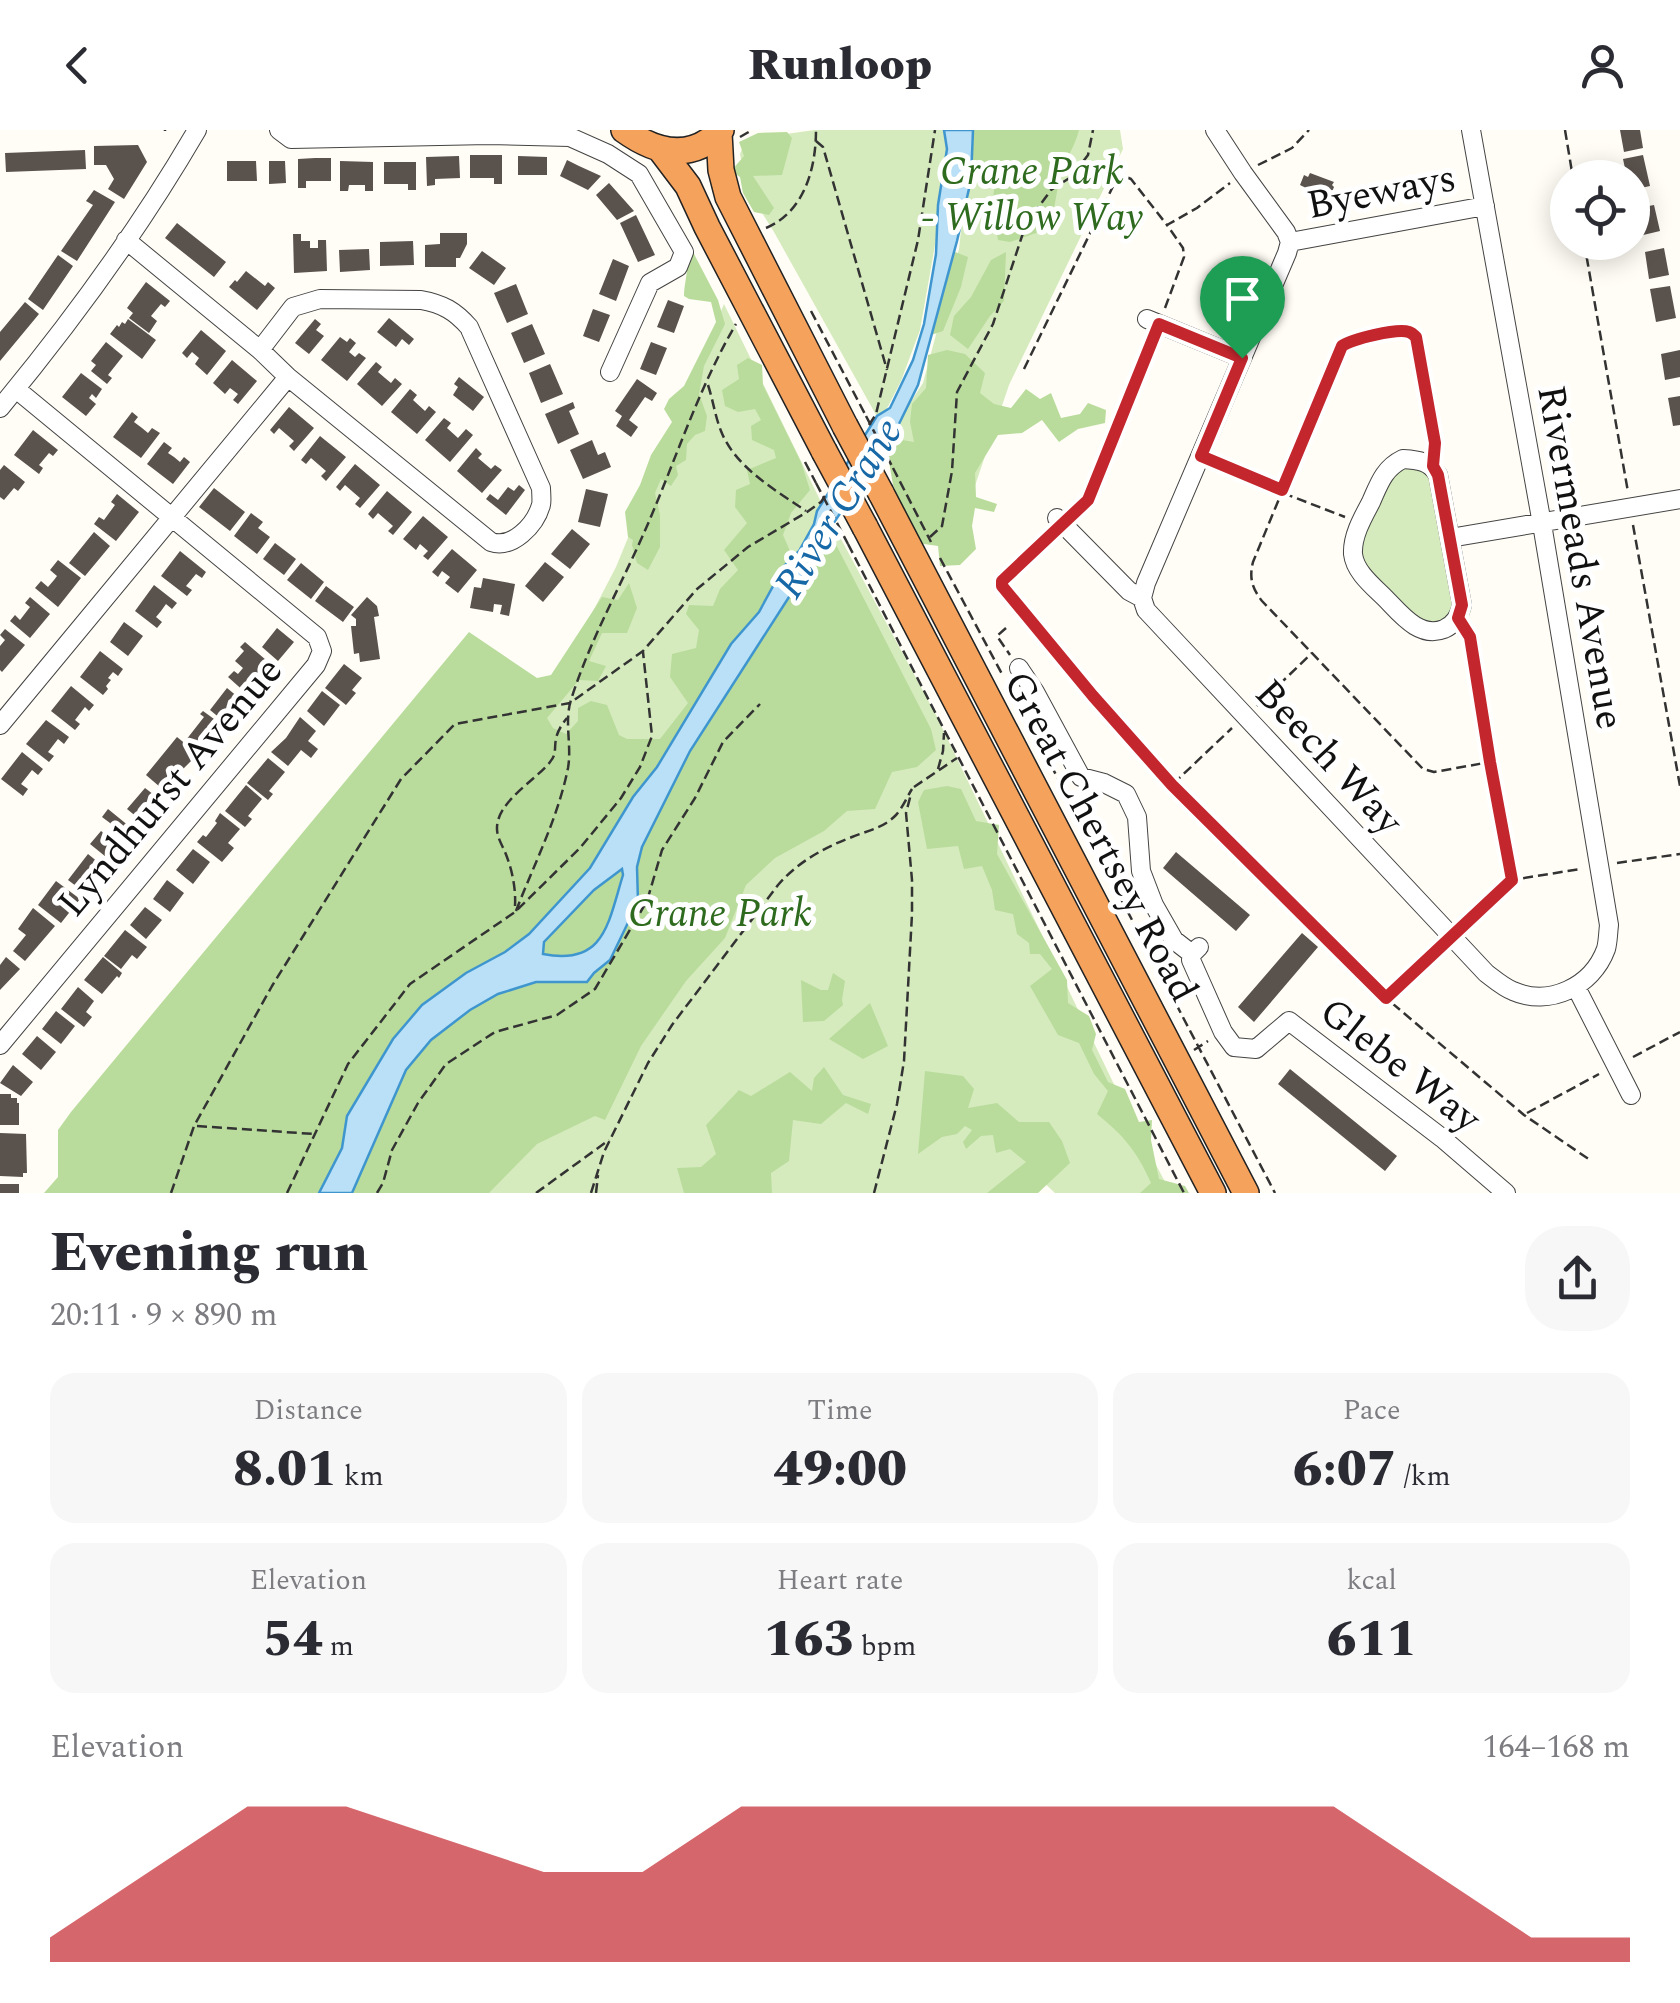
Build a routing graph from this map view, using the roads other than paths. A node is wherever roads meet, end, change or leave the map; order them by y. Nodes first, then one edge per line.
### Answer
1 (196, 130) edge
2 (279, 130) edge
3 (624, 130) edge
4 (1216, 130) edge
5 (1472, 130) edge
6 (720, 132) edge
7 (489, 133) edge
8 (660, 149) junction
9 (1485, 206) junction
10 (126, 240) junction
11 (1290, 242) junction
12 (1153, 321) road end
13 (260, 350) junction
14 (1242, 358) junction
15 (610, 372) dead end
16 (288, 377) junction
17 (16, 389) junction
18 (0, 408) edge
19 (1680, 499) edge
20 (171, 518) junction
21 (1060, 521) road end
22 (1542, 524) junction
23 (1450, 538) junction
24 (1142, 598) junction
25 (1019, 668) road end
26 (0, 725) edge
27 (1576, 987) junction
28 (0, 1045) edge
29 (1632, 1095) dead end
30 (1213, 1193) edge
31 (1246, 1193) edge
32 (1506, 1193) edge

1 - 10 street
2 - 7 street
3 - 8 highway
4 - 11 street
5 - 9 street, Rivermeads Avenue
6 - 8 highway
6 - 31 highway, Great Chertsey Road, bridge
7 - 15 street
8 - 30 highway, Great Chertsey Road, bridge
9 - 11 street, Byeways
9 - 22 street, Rivermeads Avenue
10 - 13 street
10 - 17 street
11 - 14 street
12 - 14 street
13 - 16 street
13 - 16 street
14 - 24 street
16 - 20 street
17 - 18 street
17 - 20 street, Lyndhurst Avenue
19 - 22 street
20 - 26 street
20 - 28 street, Lyndhurst Avenue
21 - 24 street, Beech Way
22 - 23 street
22 - 27 street, Rivermeads Avenue
23 - 23 street
24 - 27 street, Beech Way
25 - 32 street, Glebe Way
27 - 29 street

